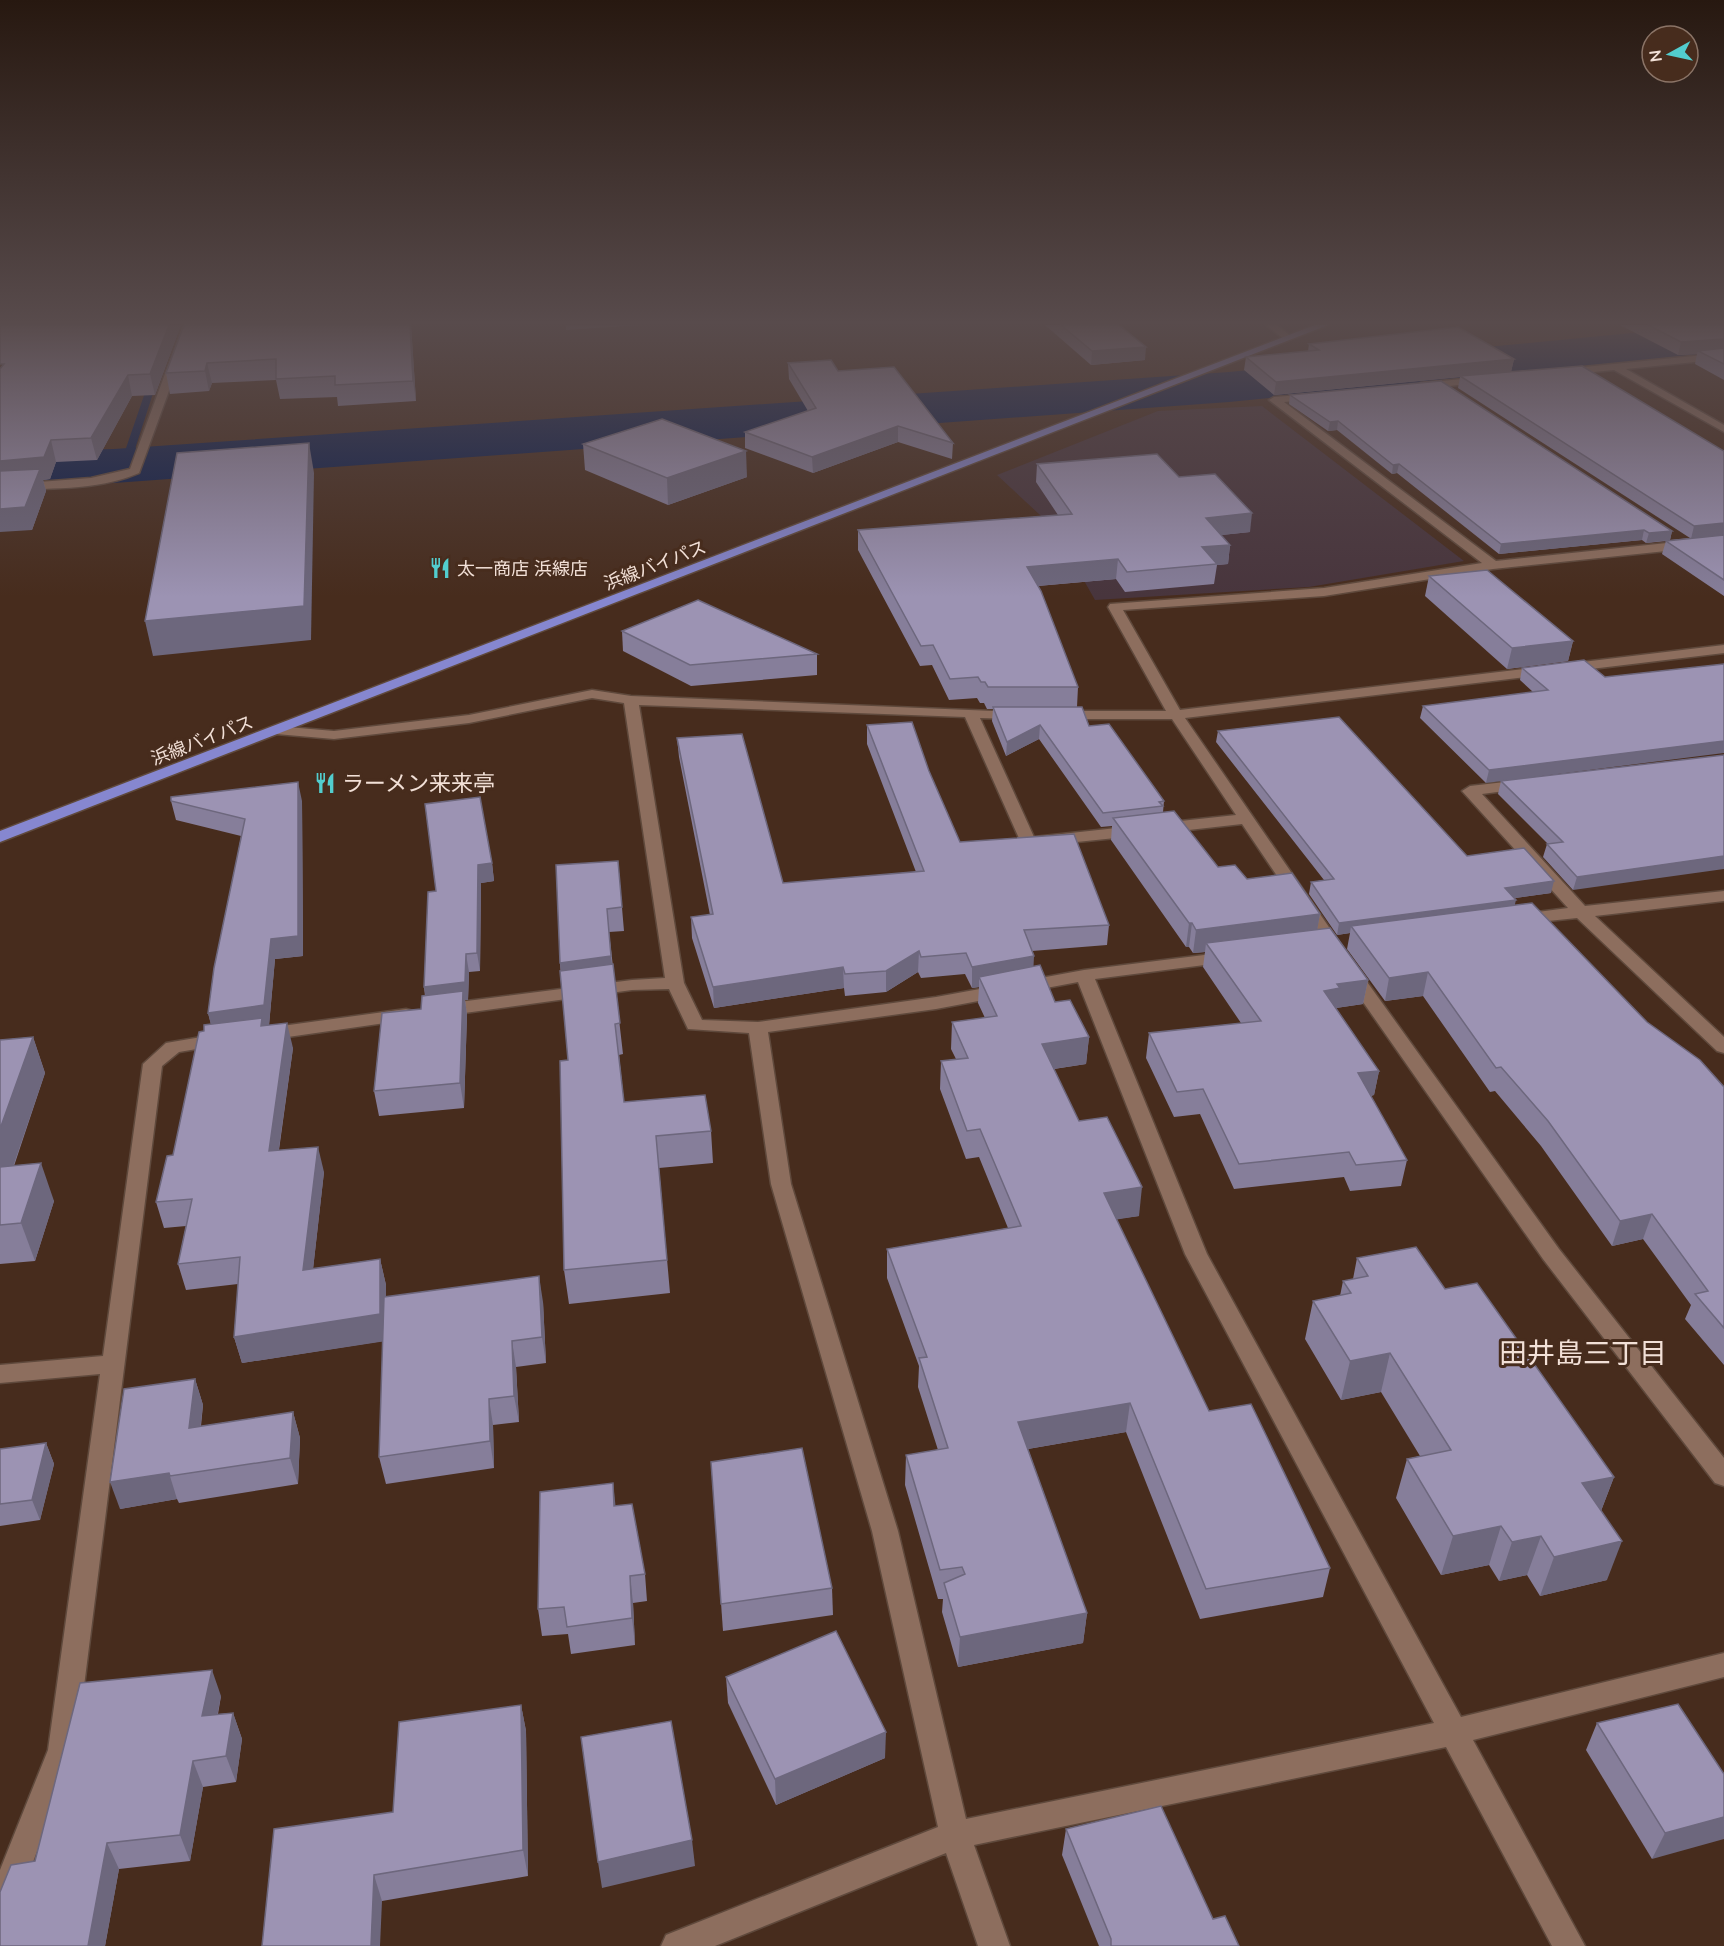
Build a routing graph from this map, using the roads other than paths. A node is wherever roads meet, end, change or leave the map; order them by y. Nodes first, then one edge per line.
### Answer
1 (156, 416) edge
2 (1089, 416) edge
3 (1295, 416) edge
4 (1701, 416) edge
5 (1724, 429) edge
6 (0, 488) edge
7 (1667, 532) edge
8 (1724, 541) edge
9 (1687, 544) junction
10 (1493, 565) junction
11 (1724, 649) edge
12 (631, 700) junction
13 (971, 715) junction
14 (1028, 715) edge
15 (1051, 715) edge
16 (1176, 715) junction
17 (276, 730) junction
18 (1538, 783) edge
19 (1247, 819) junction
20 (0, 837) edge
21 (1724, 896) edge
22 (1580, 910) junction
23 (1497, 922) edge
24 (1355, 941) edge
25 (1332, 944) junction
26 (1308, 947) edge
27 (1249, 954) edge
28 (1084, 975) junction
29 (675, 983) junction
30 (758, 1028) junction
31 (1724, 1047) edge
32 (113, 1364) junction
33 (0, 1374) edge
34 (1724, 1476) edge
35 (1724, 1665) edge
36 (1454, 1732) junction
37 (955, 1835) junction
38 (0, 1908) edge
39 (677, 1946) edge
40 (994, 1946) edge
41 (1569, 1946) edge

1 - 6 street
2 - 17 highway, 浜線バイパス
3 - 10 street
4 - 5 street
7 - 9 street
8 - 9 street
9 - 10 street
10 - 16 street
11 - 16 street
12 - 13 street
12 - 17 street
12 - 29 street
13 - 14 street
13 - 19 street
15 - 16 street
16 - 19 street
17 - 20 highway, 浜線バイパス
18 - 22 street
19 - 25 street
21 - 22 street
22 - 23 street
22 - 31 street
24 - 25 street
25 - 26 street
25 - 34 street
27 - 28 street
28 - 30 street
28 - 36 street
29 - 30 street
29 - 32 street
30 - 37 street
32 - 33 street
32 - 38 street
35 - 36 street
36 - 37 street
36 - 41 street
37 - 39 street
37 - 40 street

